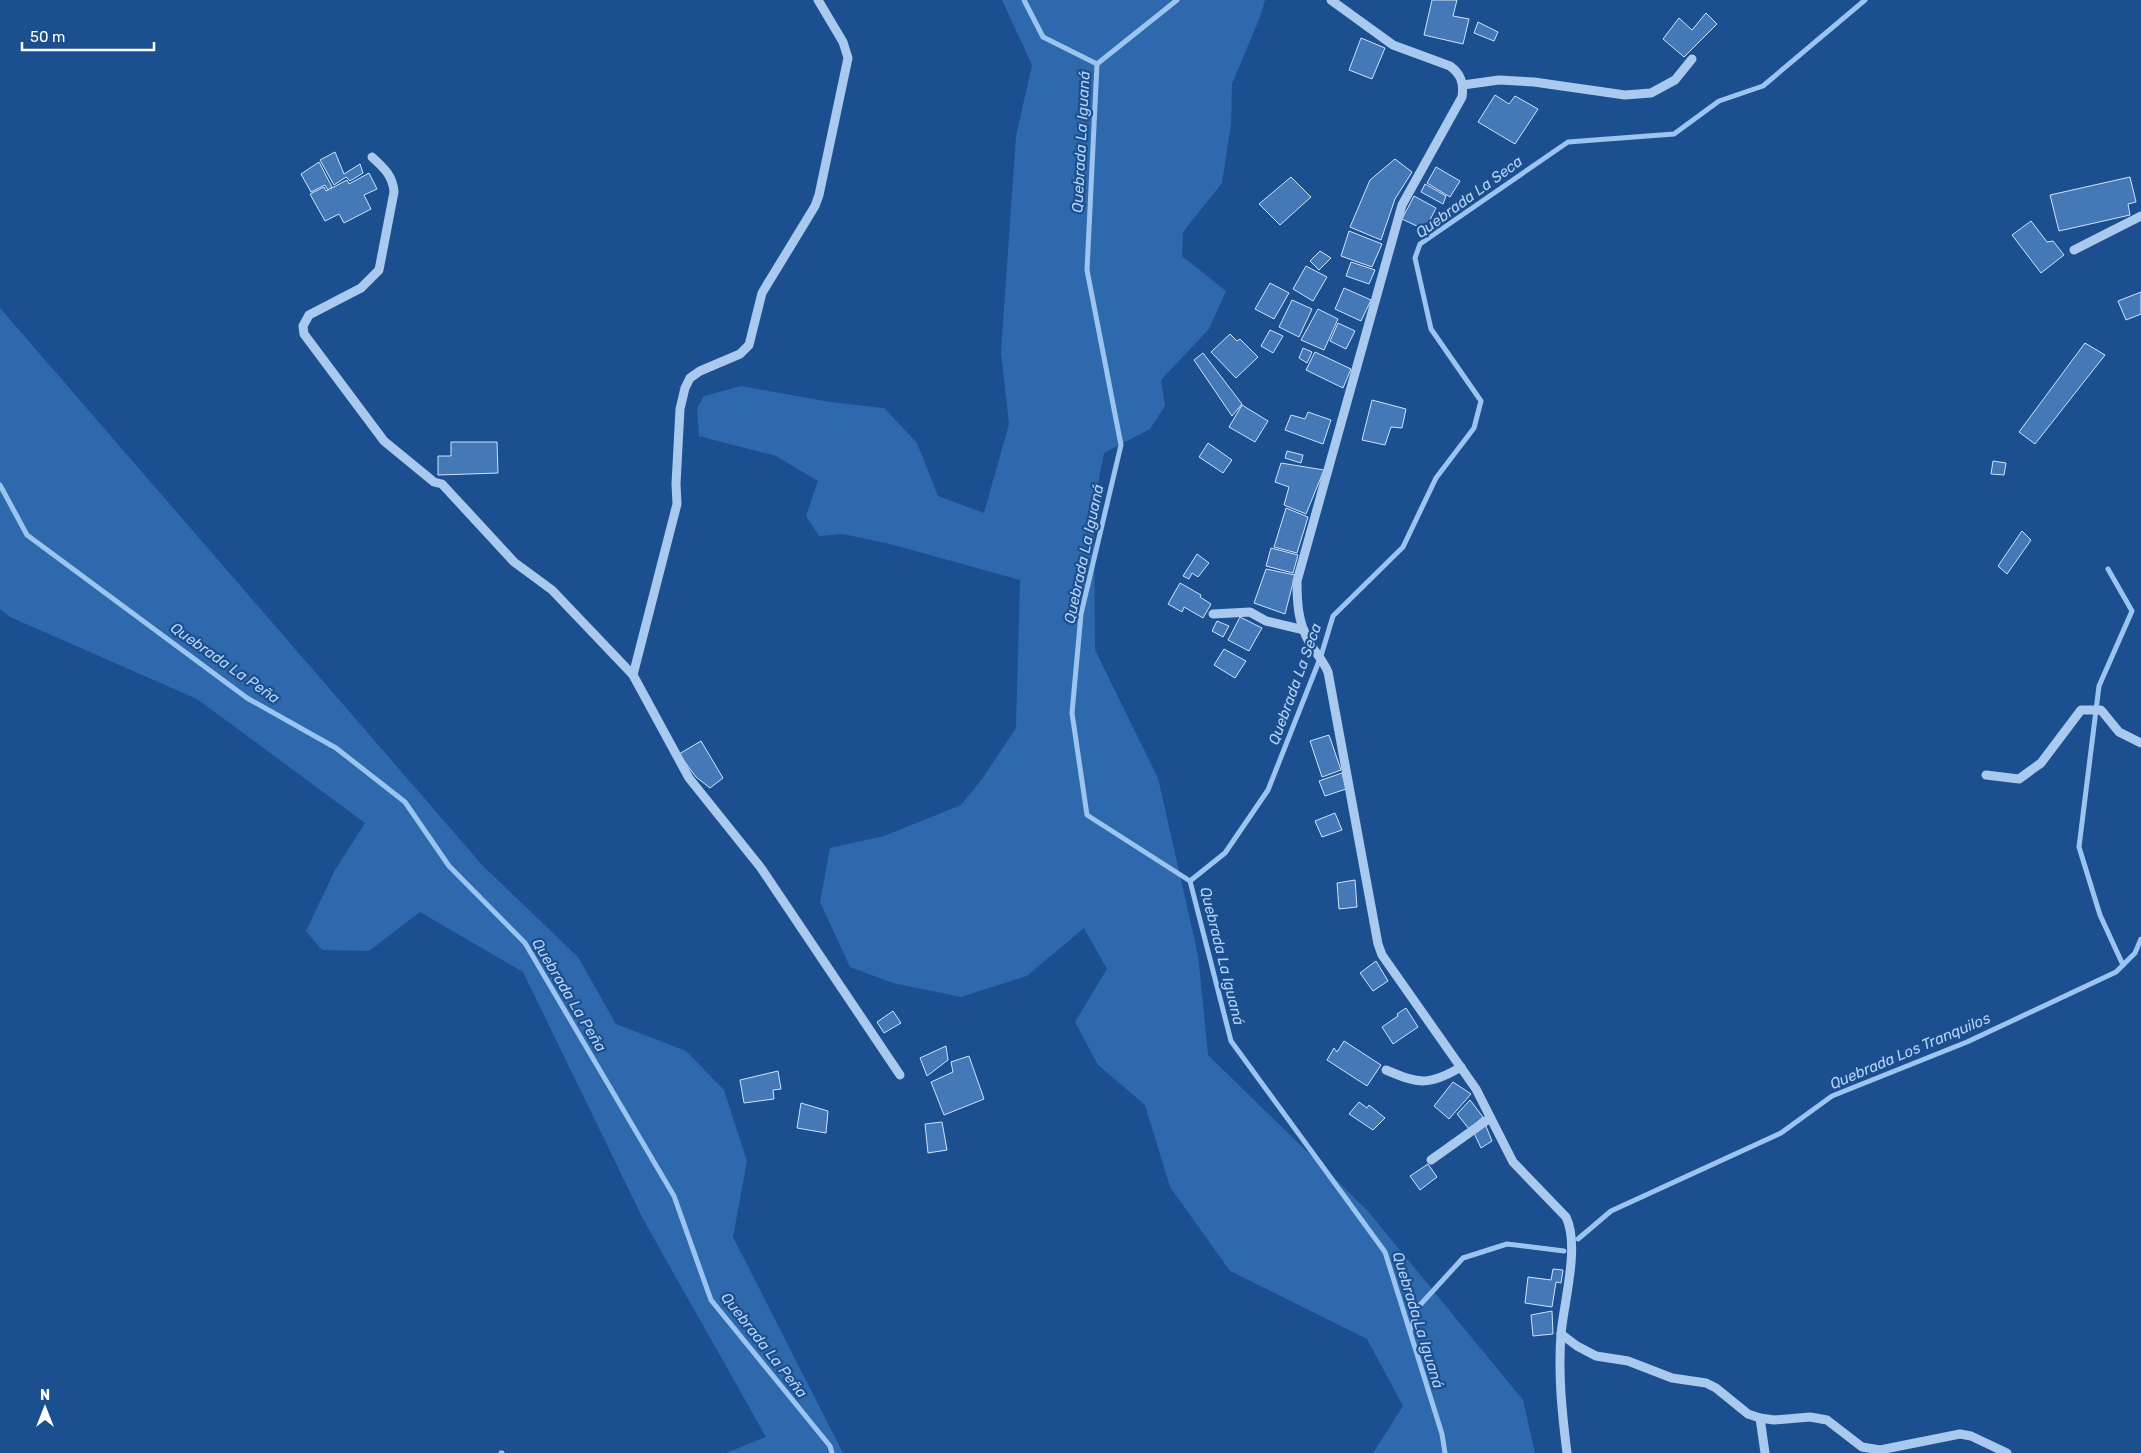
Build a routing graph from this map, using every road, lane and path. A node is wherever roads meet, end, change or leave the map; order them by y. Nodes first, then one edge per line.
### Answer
1 (818, 0) edge
2 (1331, 0) edge
3 (1692, 59) dead end
4 (1463, 85) junction
5 (372, 157) dead end
6 (2141, 216) edge
7 (2074, 250) dead end
8 (1213, 614) dead end
9 (1304, 630) junction
10 (633, 675) junction
11 (2141, 743) edge
12 (1986, 775) dead end
13 (1461, 1067) junction
14 (1386, 1070) dead end
15 (900, 1075) dead end
16 (1490, 1118) junction
17 (1431, 1160) dead end
18 (1561, 1334) junction
19 (1760, 1418) junction
20 (1882, 1451) edge
21 (1567, 1453) edge
22 (1765, 1453) edge
23 (2007, 1453) edge

1 - 10 street
2 - 4 street
3 - 4 street
4 - 9 street
5 - 10 street
6 - 7 street
8 - 9 street
9 - 13 street
10 - 15 street
11 - 12 street
13 - 14 street
13 - 16 street
16 - 17 street
16 - 18 street
18 - 19 street
18 - 21 street
19 - 20 street
19 - 22 street
20 - 23 street

